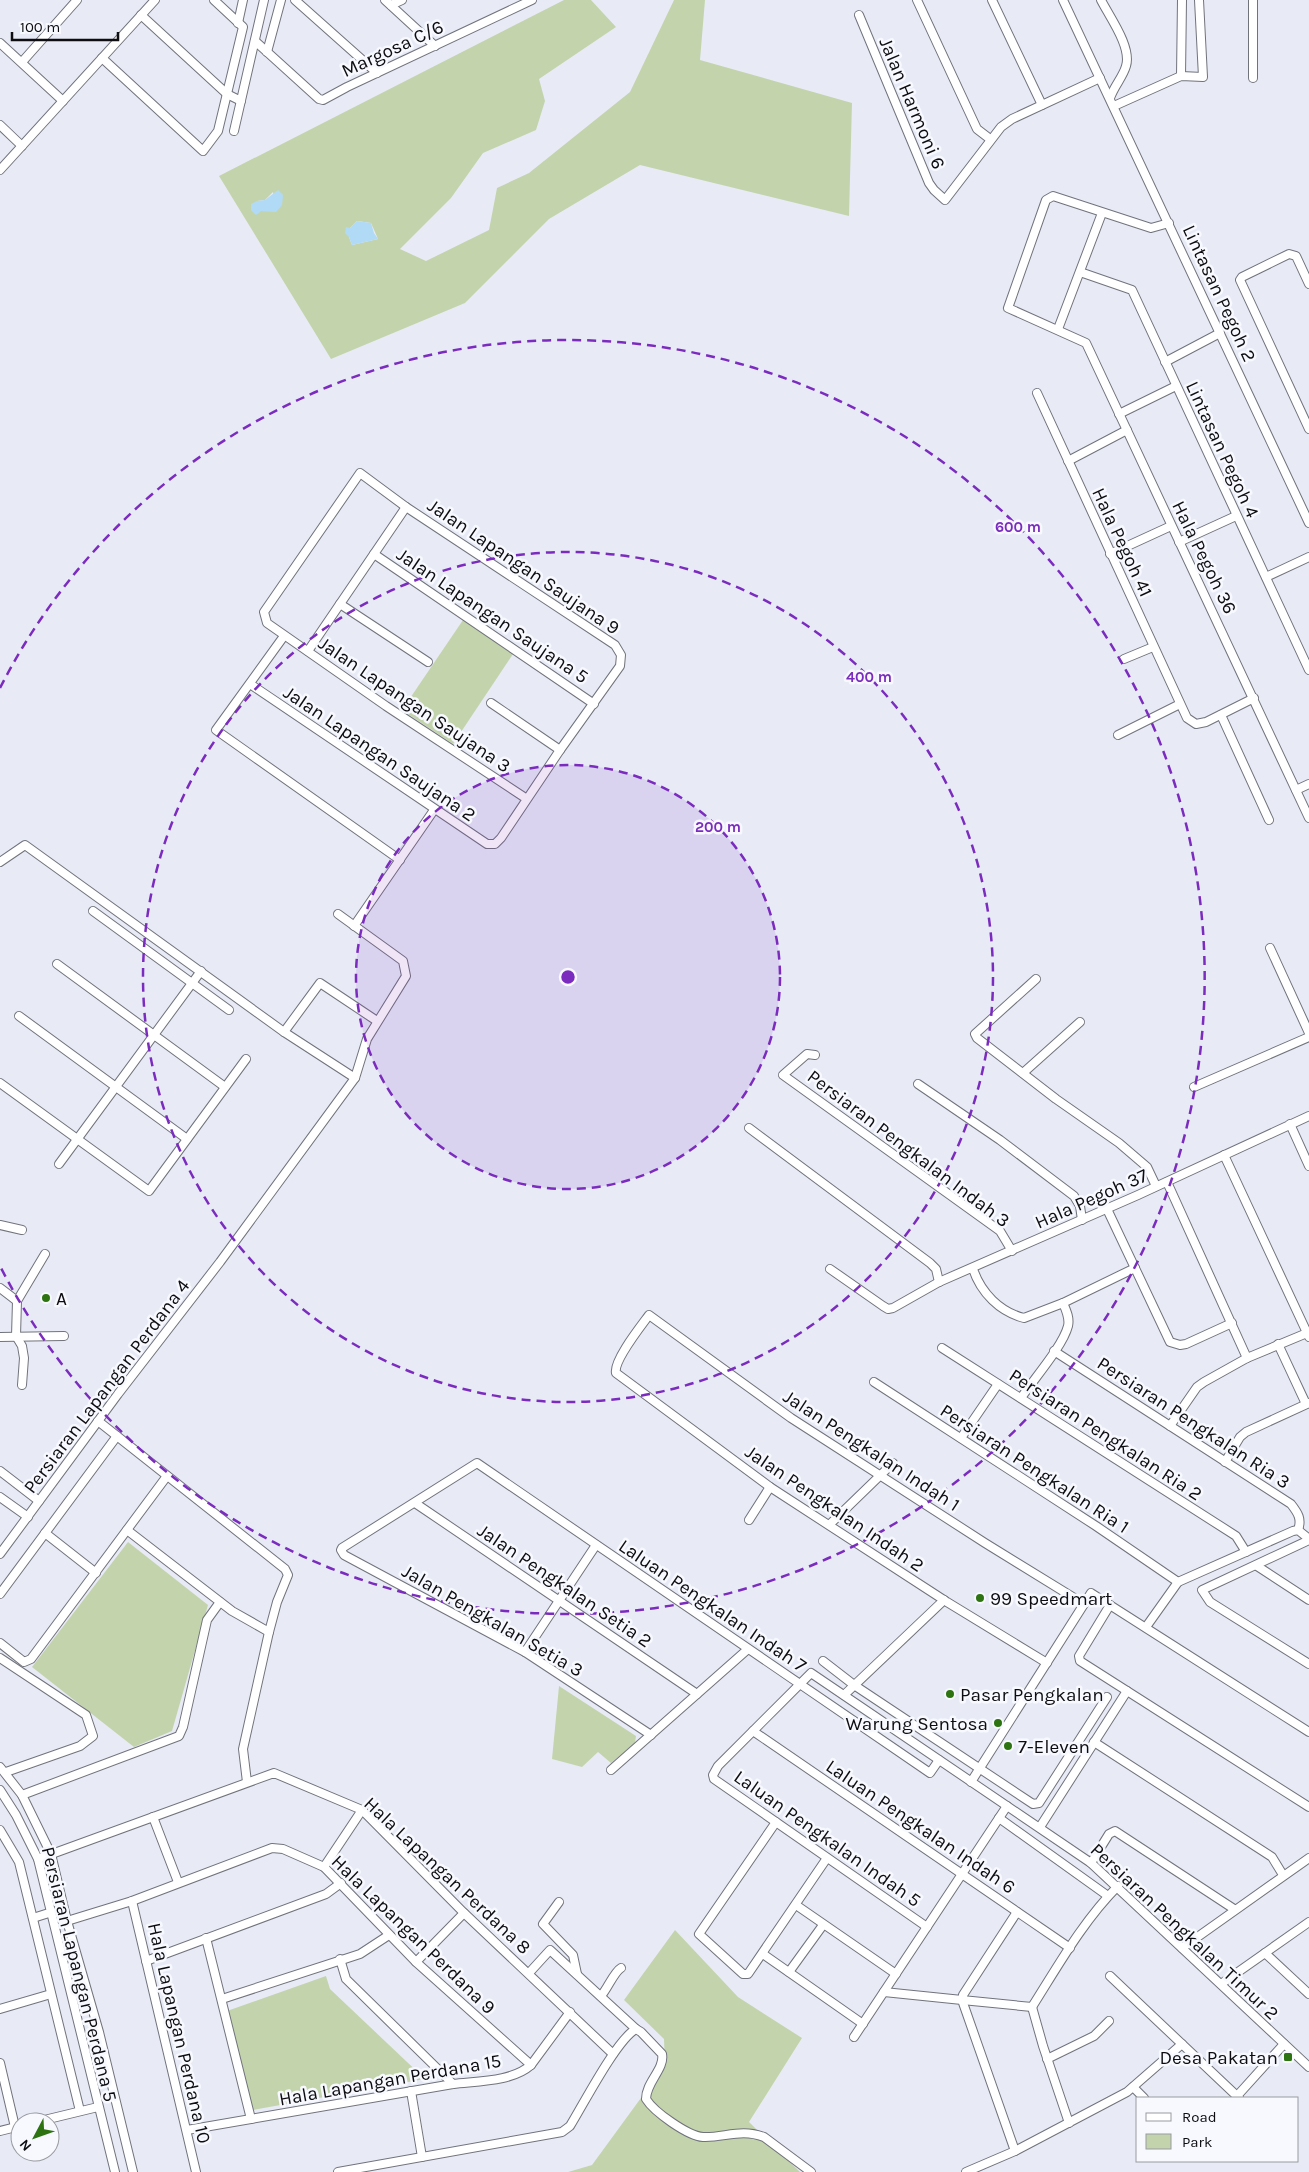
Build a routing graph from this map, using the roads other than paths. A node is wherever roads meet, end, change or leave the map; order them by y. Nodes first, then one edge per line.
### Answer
1 (77, 0) edge
2 (155, 0) edge
3 (214, 0) edge
4 (243, 0) edge
5 (264, 0) edge
6 (281, 0) edge
7 (295, 0) edge
8 (402, 0) edge
9 (532, 0) edge
10 (917, 0) edge
11 (992, 0) edge
12 (1063, 0) edge
13 (1100, 0) edge
14 (1182, 0) edge
15 (1199, 0) edge
16 (1253, 0) edge
17 (388, 3) edge
18 (859, 14) dead end
19 (141, 15) junction
20 (238, 22) junction
21 (255, 42) junction
22 (0, 43) edge
23 (435, 46) junction
24 (267, 52) junction
25 (102, 58) junction
26 (22, 62) junction
27 (377, 73) junction
28 (1181, 76) junction
29 (1100, 78) junction
30 (1253, 78) dead end
31 (227, 94) junction
32 (1110, 98) junction
33 (63, 101) junction
34 (241, 101) junction
35 (1042, 105) junction
36 (1114, 106) junction
37 (0, 125) edge
38 (234, 131) dead end
39 (990, 139) junction
40 (22, 146) junction
41 (0, 170) edge
42 (1102, 213) junction
43 (1169, 223) junction
44 (1080, 272) junction
45 (1309, 284) edge
46 (1058, 329) junction
47 (1220, 333) junction
48 (1165, 362) junction
49 (1176, 386) junction
50 (1037, 393) dead end
51 (1119, 414) junction
52 (1309, 429) edge
53 (1127, 430) junction
54 (1068, 461) junction
55 (360, 473) joint
56 (406, 507) junction
57 (1236, 516) junction
58 (1309, 523) edge
59 (1171, 526) junction
60 (1180, 542) junction
61 (374, 554) junction
62 (1110, 554) junction
63 (1309, 557) edge
64 (1266, 577) junction
65 (340, 604) junction
66 (284, 636) junction
67 (1153, 647) junction
68 (308, 651) junction
69 (1124, 659) dead end
70 (428, 662) dead end
71 (1309, 670) edge
72 (250, 684) junction
73 (1254, 698) junction
74 (491, 703) dead end
75 (594, 704) junction
76 (1180, 704) junction
77 (1221, 715) junction
78 (1118, 735) dead end
79 (560, 750) junction
80 (1309, 784) edge
81 (1296, 790) junction
82 (527, 799) junction
83 (434, 810) junction
84 (1309, 818) edge
85 (1268, 820) dead end
86 (495, 844) joint
87 (400, 860) junction
88 (0, 862) edge
89 (93, 912) dead end
90 (338, 914) dead end
91 (354, 926) junction
92 (1270, 948) dead end
93 (58, 964) dead end
94 (201, 970) junction
95 (1036, 979) dead end
96 (192, 983) junction
97 (229, 1010) dead end
98 (20, 1016) dead end
99 (377, 1022) junction
100 (1080, 1022) dead end
101 (284, 1032) junction
102 (155, 1034) junction
103 (1309, 1035) edge
104 (815, 1054) dead end
105 (246, 1059) dead end
106 (1023, 1073) junction
107 (354, 1078) junction
108 (0, 1083) edge
109 (918, 1084) dead end
110 (116, 1087) junction
111 (225, 1087) junction
112 (1194, 1087) dead end
113 (1309, 1116) edge
114 (1290, 1124) junction
115 (749, 1128) dead end
116 (77, 1139) junction
117 (187, 1139) junction
118 (1224, 1155) junction
119 (59, 1164) dead end
120 (1309, 1166) edge
121 (1167, 1182) junction
122 (1156, 1186) junction
123 (1107, 1209) junction
124 (1082, 1220) junction
125 (0, 1225) edge
126 (22, 1230) dead end
127 (1012, 1251) junction
128 (46, 1254) dead end
129 (1134, 1268) junction
130 (830, 1269) dead end
131 (973, 1269) junction
132 (940, 1282) junction
133 (0, 1288) edge
134 (17, 1301) junction
135 (1063, 1303) junction
136 (1232, 1323) junction
137 (1308, 1335) edge
138 (16, 1336) junction
139 (64, 1336) dead end
140 (0, 1337) edge
141 (1278, 1344) junction
142 (942, 1348) dead end
143 (1054, 1350) junction
144 (1247, 1358) junction
145 (615, 1369) joint
146 (874, 1382) dead end
147 (22, 1384) dead end
148 (998, 1384) junction
149 (1021, 1398) junction
150 (1308, 1403) edge
151 (98, 1421) junction
152 (1170, 1426) junction
153 (117, 1436) junction
154 (961, 1438) junction
155 (1225, 1462) junction
156 (893, 1463) dead end
157 (0, 1472) edge
158 (167, 1476) junction
159 (880, 1476) junction
160 (770, 1487) junction
161 (0, 1497) edge
162 (39, 1501) junction
163 (415, 1503) junction
164 (28, 1517) junction
165 (749, 1520) dead end
166 (830, 1524) junction
167 (127, 1530) junction
168 (1298, 1530) junction
169 (45, 1533) junction
170 (1309, 1540) edge
171 (596, 1545) junction
172 (1246, 1552) junction
173 (0, 1554) edge
174 (1257, 1566) junction
175 (96, 1573) junction
176 (1178, 1582) junction
177 (0, 1594) edge
178 (559, 1600) junction
179 (944, 1600) junction
180 (1309, 1600) edge
181 (220, 1602) junction
182 (1084, 1604) junction
183 (1110, 1605) junction
184 (1146, 1627) junction
185 (269, 1632) junction
186 (0, 1643) edge
187 (748, 1648) junction
188 (525, 1652) junction
189 (1, 1661) edge
190 (823, 1661) dead end
191 (1047, 1663) junction
192 (1309, 1664) edge
193 (800, 1684) junction
194 (854, 1685) junction
195 (1127, 1691) junction
196 (697, 1694) junction
197 (844, 1695) junction
198 (1107, 1697) dead end
199 (1102, 1706) junction
200 (1113, 1713) junction
201 (753, 1731) junction
202 (1309, 1732) edge
203 (651, 1735) junction
204 (1094, 1742) junction
205 (939, 1760) junction
206 (979, 1769) junction
207 (3, 1770) edge
208 (611, 1770) dead end
209 (247, 1782) junction
210 (971, 1782) junction
211 (0, 1790) edge
212 (22, 1796) junction
213 (1007, 1806) junction
214 (1309, 1807) edge
215 (362, 1810) junction
216 (153, 1817) junction
217 (1000, 1818) junction
218 (776, 1822) junction
219 (1040, 1827) junction
220 (0, 1830) edge
221 (51, 1854) junction
222 (827, 1858) junction
223 (1309, 1858) edge
224 (38, 1859) junction
225 (1091, 1863) junction
226 (324, 1867) junction
227 (962, 1874) junction
228 (1283, 1875) junction
229 (178, 1882) junction
230 (341, 1883) junction
231 (1118, 1886) junction
232 (1108, 1896) junction
233 (132, 1901) junction
234 (559, 1902) dead end
235 (796, 1906) junction
236 (1234, 1909) junction
237 (52, 1912) junction
238 (1017, 1912) junction
239 (464, 1913) junction
240 (33, 1918) junction
241 (67, 1921) junction
242 (1309, 1923) edge
243 (823, 1925) junction
244 (927, 1927) junction
245 (388, 1935) junction
246 (206, 1938) junction
247 (1070, 1948) junction
248 (1182, 1948) junction
249 (1265, 1953) junction
250 (763, 1954) junction
251 (340, 1958) junction
252 (146, 1961) junction
253 (416, 1962) junction
254 (621, 1968) dead end
255 (789, 1972) junction
256 (529, 1973) junction
257 (577, 1974) junction
258 (896, 1974) junction
259 (1110, 1976) dead end
260 (1221, 1984) junction
261 (884, 1992) junction
262 (51, 1994) junction
263 (1309, 1994) edge
264 (601, 1996) junction
265 (222, 1999) junction
266 (962, 2000) junction
267 (1032, 2007) junction
268 (0, 2009) edge
269 (570, 2012) junction
270 (1110, 2021) dead end
271 (863, 2024) junction
272 (636, 2029) junction
273 (854, 2037) dead end
274 (1182, 2044) junction
275 (1284, 2044) junction
276 (614, 2054) junction
277 (1047, 2059) junction
278 (0, 2063) edge
279 (530, 2065) junction
280 (1309, 2067) edge
281 (453, 2084) junction
282 (1132, 2087) junction
283 (411, 2091) junction
284 (1143, 2097) edge
285 (1238, 2097) edge
286 (98, 2108) junction
287 (80, 2111) junction
288 (14, 2112) edge
289 (60, 2116) edge
290 (251, 2119) junction
291 (1069, 2123) junction
292 (186, 2130) junction
293 (1014, 2151) junction
294 (422, 2157) junction
295 (982, 2165) junction
296 (115, 2172) edge
297 (133, 2172) edge
298 (196, 2172) edge
299 (338, 2172) edge
300 (811, 2172) edge
301 (966, 2172) edge
302 (987, 2172) edge

1 - 26 street
2 - 19 street
3 - 20 street
4 - 20 street
5 - 21 street
6 - 24 street
7 - 27 street
8 - 17 street
9 - 23 street, Margosa C/6
10 - 39 street
11 - 35 street
12 - 29 street, Lintasan Pegoh 2
13 - 32 street
14 - 28 street
15 - 28 street
16 - 30 street
17 - 23 street
18 - 39 street, Jalan Harmoni 6
19 - 25 street
19 - 31 street
20 - 31 street
21 - 24 street
21 - 34 street
22 - 26 street
23 - 27 street, Margosa C/6
24 - 27 street, Margosa C/6
25 - 31 street
25 - 33 street
26 - 33 street
28 - 36 street
29 - 32 street, Lintasan Pegoh 2
29 - 35 street
31 - 34 street
32 - 36 street, Lintasan Pegoh 2
33 - 40 street
34 - 38 street
35 - 39 street
36 - 43 street, Lintasan Pegoh 2
37 - 40 street
40 - 41 street
42 - 43 street
42 - 44 street
42 - 46 street, Hala Pegoh 36
43 - 47 street, Lintasan Pegoh 2
44 - 46 street
44 - 48 street, Lintasan Pegoh 4
45 - 52 street
46 - 51 street, Hala Pegoh 36
47 - 48 street
47 - 58 street, Lintasan Pegoh 2
48 - 49 street, Lintasan Pegoh 4
49 - 51 street
49 - 57 street, Lintasan Pegoh 4
50 - 54 street, Hala Pegoh 41
51 - 53 street, Hala Pegoh 36
53 - 54 street
53 - 59 street, Hala Pegoh 36
54 - 62 street, Hala Pegoh 41
55 - 56 street, Jalan Lapangan Saujana 9
55 - 66 street, Jalan Lapangan Saujana 3
56 - 61 street
56 - 75 street, Jalan Lapangan Saujana 9
57 - 60 street
57 - 64 street, Lintasan Pegoh 4
59 - 60 street, Hala Pegoh 36
59 - 62 street
60 - 73 street, Hala Pegoh 36
61 - 65 street
61 - 75 street, Jalan Lapangan Saujana 5
62 - 67 street, Hala Pegoh 41
63 - 64 street
64 - 71 street, Lintasan Pegoh 4
65 - 68 street
65 - 70 street
66 - 68 street, Jalan Lapangan Saujana 3
66 - 72 street
67 - 69 street
67 - 76 street, Hala Pegoh 41
68 - 82 street, Jalan Lapangan Saujana 3
72 - 83 street, Jalan Lapangan Saujana 2
72 - 87 street
73 - 77 street
73 - 81 street, Hala Pegoh 36
74 - 79 street
75 - 79 street, Jalan Lapangan Saujana 9
76 - 77 street
76 - 78 street
77 - 85 street
79 - 82 street, Jalan Lapangan Saujana 9
80 - 81 street
81 - 84 street, Hala Pegoh 36
82 - 86 street, Jalan Lapangan Saujana 9
83 - 86 street, Jalan Lapangan Saujana 2
83 - 87 street
87 - 91 street
88 - 94 street
89 - 96 street
90 - 91 street, Persiaran Lapangan Perdana 4
91 - 99 street, Persiaran Lapangan Perdana 4
92 - 103 street
93 - 102 street
94 - 96 street
94 - 101 street
95 - 106 street
96 - 97 street
96 - 102 street
98 - 110 street
99 - 101 street
99 - 107 street, Persiaran Lapangan Perdana 4
100 - 106 street
101 - 107 street
102 - 110 street
102 - 111 street
103 - 112 street
104 - 127 street, Persiaran Pengkalan Indah 3
105 - 111 street
106 - 122 street
107 - 151 street, Persiaran Lapangan Perdana 4
108 - 116 street
109 - 124 street
110 - 116 street
110 - 117 street
111 - 117 street
113 - 114 street, Hala Pegoh 37
114 - 118 street, Hala Pegoh 37
114 - 120 street
115 - 132 street
116 - 117 street
116 - 119 street
118 - 121 street, Hala Pegoh 37
118 - 137 street
121 - 122 street, Hala Pegoh 37
121 - 136 street
122 - 123 street, Hala Pegoh 37
123 - 124 street, Hala Pegoh 37
123 - 129 street
124 - 127 street, Hala Pegoh 37
125 - 126 street
127 - 131 street, Hala Pegoh 37
128 - 134 street
129 - 135 street
129 - 136 street
130 - 132 street, Hala Pegoh 37
131 - 132 street, Hala Pegoh 37
131 - 135 street
133 - 134 street
134 - 138 street
135 - 143 street
136 - 144 street
137 - 141 street
138 - 139 street
138 - 140 street
138 - 147 street
141 - 144 street
141 - 150 street
142 - 148 street, Persiaran Pengkalan Ria 2
143 - 149 street
143 - 152 street, Persiaran Pengkalan Ria 3
144 - 152 street
145 - 159 street, Jalan Pengkalan Indah 1
145 - 160 street, Jalan Pengkalan Indah 2
146 - 154 street, Persiaran Pengkalan Ria 1
148 - 149 street, Persiaran Pengkalan Ria 2
148 - 154 street
149 - 172 street, Persiaran Pengkalan Ria 2
150 - 155 street
151 - 153 street
151 - 162 street, Persiaran Lapangan Perdana 4
152 - 155 street, Persiaran Pengkalan Ria 3
153 - 158 street
153 - 169 street
154 - 176 street, Persiaran Pengkalan Ria 1
155 - 168 street, Persiaran Pengkalan Ria 3
156 - 159 street
157 - 162 street
158 - 167 street
158 - 185 street
159 - 166 street
159 - 182 street, Jalan Pengkalan Indah 1
160 - 165 street
160 - 166 street, Jalan Pengkalan Indah 2
161 - 164 street
162 - 164 street, Persiaran Lapangan Perdana 4
163 - 171 street, Laluan Pengkalan Indah 7
163 - 178 street, Jalan Pengkalan Setia 2
163 - 188 street, Jalan Pengkalan Setia 3
164 - 173 street, Persiaran Lapangan Perdana 4
166 - 179 street, Jalan Pengkalan Indah 2
167 - 175 street
167 - 181 street
168 - 170 street
168 - 172 street
169 - 175 street
169 - 177 street
170 - 174 street
171 - 178 street
171 - 187 street, Laluan Pengkalan Indah 7
172 - 176 street
174 - 180 street
174 - 192 street
175 - 186 street
176 - 184 street
178 - 188 street
178 - 196 street, Jalan Pengkalan Setia 2
179 - 191 street, Jalan Pengkalan Indah 2
179 - 194 street
181 - 185 street
181 - 212 street
182 - 183 street
182 - 191 street
183 - 184 street
183 - 195 street
184 - 202 street
185 - 209 street
187 - 193 street, Laluan Pengkalan Indah 7
187 - 196 street
188 - 203 street, Jalan Pengkalan Setia 3
189 - 207 street
190 - 194 street
191 - 206 street
193 - 197 street, Persiaran Pengkalan Timur 2
193 - 201 street
193 - 205 street, Laluan Pengkalan Indah 7
194 - 197 street
194 - 206 street
195 - 200 street
195 - 214 street
196 - 203 street
197 - 205 street, Persiaran Pengkalan Timur 2
198 - 199 street
199 - 200 street
199 - 206 street
200 - 204 street
201 - 218 street, Laluan Pengkalan Indah 5
201 - 227 street, Laluan Pengkalan Indah 6
203 - 208 street
204 - 219 street
204 - 228 street
205 - 210 street, Persiaran Pengkalan Timur 2
206 - 210 street
207 - 212 street
209 - 215 street, Hala Lapangan Perdana 8
209 - 216 street, Hala Lapangan Perdana 8
210 - 213 street, Persiaran Pengkalan Timur 2
211 - 224 street, Persiaran Lapangan Perdana 5
212 - 221 street
213 - 217 street
213 - 219 street, Persiaran Pengkalan Timur 2
215 - 226 street
215 - 239 street, Hala Lapangan Perdana 8
216 - 221 street, Hala Lapangan Perdana 8
216 - 229 street
217 - 227 street
217 - 232 street
218 - 222 street, Laluan Pengkalan Indah 5
218 - 250 street
219 - 225 street, Persiaran Pengkalan Timur 2
220 - 240 street
221 - 224 street, Hala Lapangan Perdana 8
221 - 241 street
222 - 235 street
222 - 244 street, Laluan Pengkalan Indah 5
223 - 228 street
224 - 237 street, Persiaran Lapangan Perdana 5
225 - 231 street, Persiaran Pengkalan Timur 2
225 - 236 street
226 - 229 street, Hala Lapangan Perdana 9
226 - 230 street, Hala Lapangan Perdana 9
227 - 238 street, Laluan Pengkalan Indah 6
227 - 244 street
228 - 236 street
229 - 233 street, Hala Lapangan Perdana 9
230 - 245 street, Hala Lapangan Perdana 9
230 - 246 street
231 - 232 street
231 - 248 street, Persiaran Pengkalan Timur 2
232 - 247 street
233 - 241 street, Hala Lapangan Perdana 9
233 - 252 street, Hala Lapangan Perdana 10
234 - 257 street
235 - 243 street
235 - 250 street
236 - 248 street
237 - 240 street
237 - 286 street, Persiaran Lapangan Perdana 5
238 - 247 street, Laluan Pengkalan Indah 6
238 - 266 street
239 - 253 street
239 - 256 street, Hala Lapangan Perdana 8
240 - 262 street
241 - 297 street
242 - 249 street
243 - 255 street
243 - 258 street
244 - 258 street
245 - 251 street
245 - 253 street, Hala Lapangan Perdana 9
246 - 252 street
246 - 265 street
247 - 267 street
248 - 260 street, Persiaran Pengkalan Timur 2
249 - 260 street
249 - 263 street
250 - 255 street
251 - 265 street
251 - 281 street
252 - 292 street, Hala Lapangan Perdana 10
253 - 279 street, Hala Lapangan Perdana 9
254 - 264 street
255 - 271 street
256 - 257 street
256 - 269 street, Hala Lapangan Perdana 8
257 - 264 street
258 - 261 street
259 - 274 street
260 - 275 street, Persiaran Pengkalan Timur 2
261 - 266 street
261 - 271 street
262 - 268 street
262 - 287 street
264 - 272 street
265 - 290 street
266 - 267 street
266 - 293 street
267 - 277 street
269 - 276 street, Hala Lapangan Perdana 8
269 - 279 street, Hala Lapangan Perdana 15
270 - 277 street
271 - 273 street
272 - 276 street
272 - 300 street
274 - 282 street
274 - 285 street
275 - 280 street, Persiaran Pengkalan Timur 2
275 - 285 street
276 - 294 street
277 - 291 street
278 - 288 street
279 - 281 street, Hala Lapangan Perdana 15
281 - 283 street, Hala Lapangan Perdana 15
282 - 284 street
282 - 291 street
283 - 290 street, Hala Lapangan Perdana 15
283 - 294 street
286 - 287 street
286 - 296 street, Persiaran Lapangan Perdana 5
287 - 289 street
290 - 292 street, Hala Lapangan Perdana 15
291 - 293 street
292 - 298 street, Hala Lapangan Perdana 10
293 - 295 street
294 - 299 street
295 - 301 street
295 - 302 street

